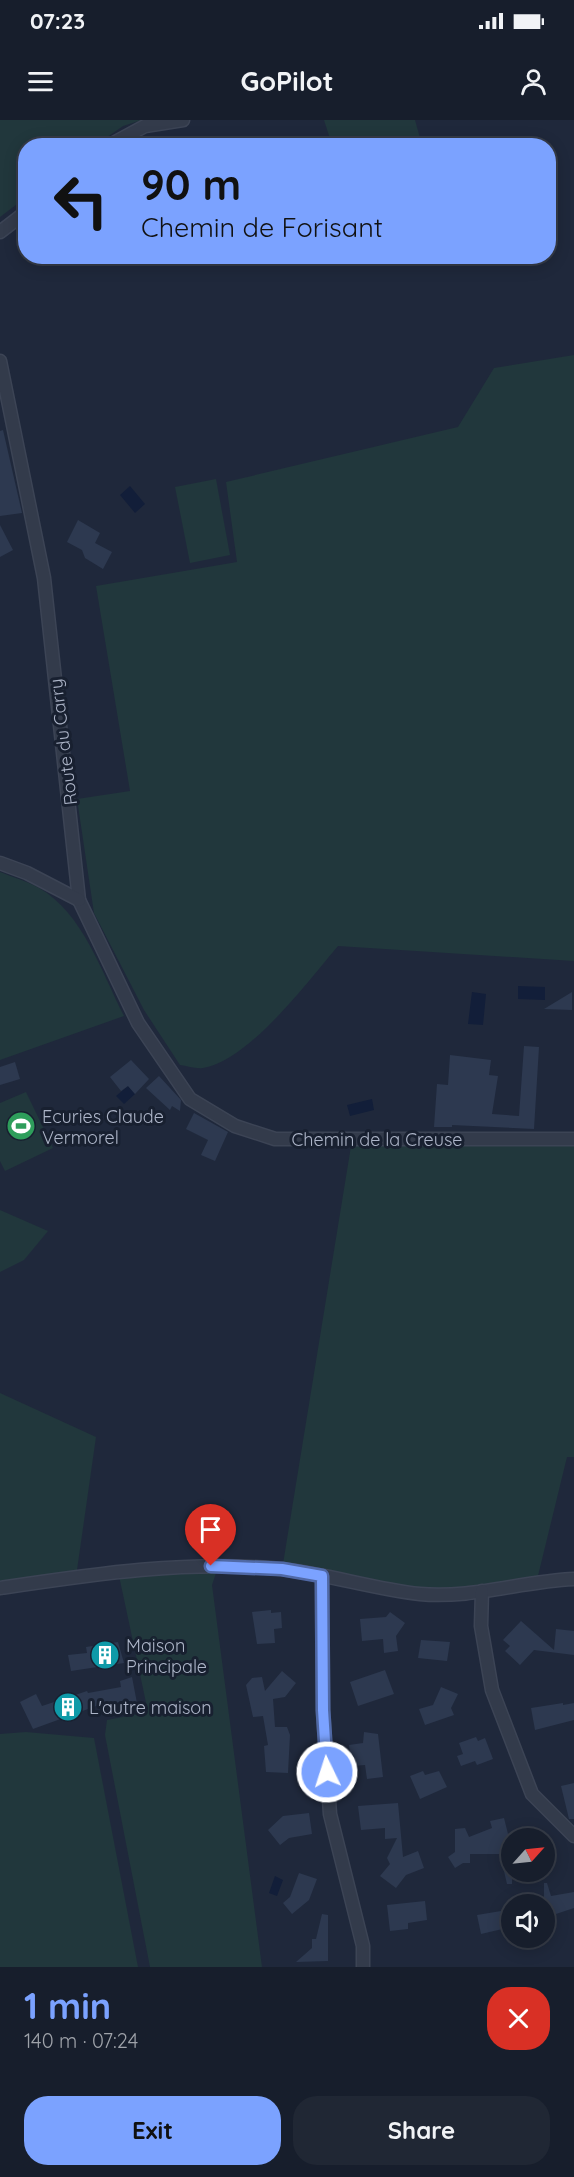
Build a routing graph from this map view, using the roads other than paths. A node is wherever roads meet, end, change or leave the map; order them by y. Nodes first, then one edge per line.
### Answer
1 (183, 120) edge
2 (123, 138) edge
3 (18, 218) edge
4 (0, 232) edge
5 (0, 361) edge
6 (0, 863) edge
7 (80, 900) junction
8 (190, 1099) joint
9 (574, 1139) edge
10 (322, 1576) junction
11 (574, 1579) edge
12 (0, 1588) edge
13 (482, 1591) junction
14 (574, 1836) edge
15 (363, 1967) edge

1 - 2 street
3 - 4 street
5 - 7 street, Route du Carry
6 - 7 street
7 - 8 street, Route du Carry
8 - 9 street, Chemin de la Creuse
10 - 12 street
10 - 13 street
10 - 15 street
11 - 13 street
13 - 14 street

